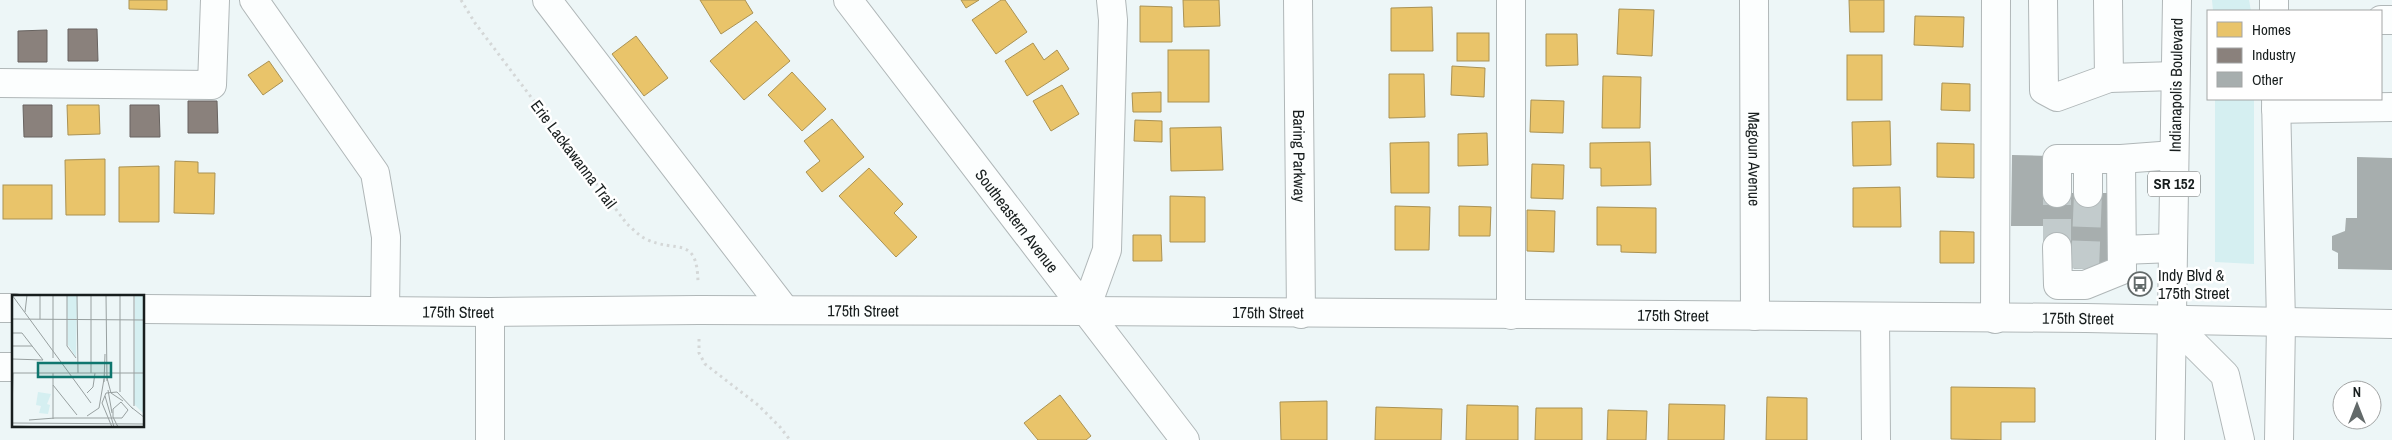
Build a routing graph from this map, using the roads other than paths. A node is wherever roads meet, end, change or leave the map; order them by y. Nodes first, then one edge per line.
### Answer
1 (216, 0) edge
2 (254, 0) edge
3 (547, 0) edge
4 (848, 0) edge
5 (1111, 0) edge
6 (1298, 0) edge
7 (1511, 0) edge
8 (1754, 0) edge
9 (1996, 0) edge
10 (2043, 0) edge
11 (2108, 0) edge
12 (2177, 0) edge
13 (2175, 76) junction
14 (2109, 78) junction
15 (0, 83) edge
16 (2276, 104) edge
17 (2392, 107) edge
18 (2174, 155) junction
19 (2088, 159) junction
20 (2120, 159) junction
21 (2057, 193) tunnel mouth
22 (2088, 193) tunnel mouth
23 (2057, 247) tunnel mouth
24 (2173, 248) junction
25 (2122, 250) junction
26 (2085, 277) junction
27 (145, 309) edge
28 (785, 310) junction
29 (385, 311) junction
30 (1085, 311) junction
31 (490, 312) junction
32 (1301, 314) junction
33 (1511, 315) junction
34 (1754, 316) junction
35 (1875, 318) junction
36 (2086, 318) junction
37 (1995, 319) junction
38 (2171, 321) junction
39 (2281, 323) junction
40 (2392, 324) edge
41 (490, 440) edge
42 (1185, 440) edge
43 (1876, 440) edge
44 (2170, 440) edge
45 (2240, 440) edge
46 (2279, 440) edge

1 - 15 street
2 - 29 street
3 - 28 street
4 - 30 street, Southeastern Avenue
5 - 30 street
6 - 32 street, Baring Parkway
7 - 33 street
8 - 34 street, Magoun Avenue
9 - 37 street
10 - 14 street
11 - 14 street
12 - 13 street, Indianapolis Boulevard / SR 152
13 - 14 street
13 - 18 street, Indianapolis Boulevard / SR 152
16 - 17 street
16 - 39 street
18 - 20 street
18 - 24 street, Indianapolis Boulevard / SR 152
19 - 20 street
19 - 21 street
19 - 22 street
20 - 25 street
23 - 26 street
24 - 25 street
24 - 38 street, Indianapolis Boulevard / SR 152
25 - 26 street
26 - 36 street
27 - 29 street, 175th Street
28 - 30 street, 175th Street
28 - 31 street, 175th Street
29 - 31 street, 175th Street
30 - 32 street, 175th Street
30 - 42 street, Southeastern Avenue
31 - 41 street
32 - 33 street, 175th Street
33 - 34 street, 175th Street
34 - 35 street, 175th Street
35 - 37 street, 175th Street
35 - 43 street
36 - 37 street, 175th Street
36 - 38 street, 175th Street
38 - 39 street, 175th Street
38 - 44 street, Indianapolis Boulevard / SR 152
38 - 45 street
39 - 40 street, 175th Street
39 - 46 street

